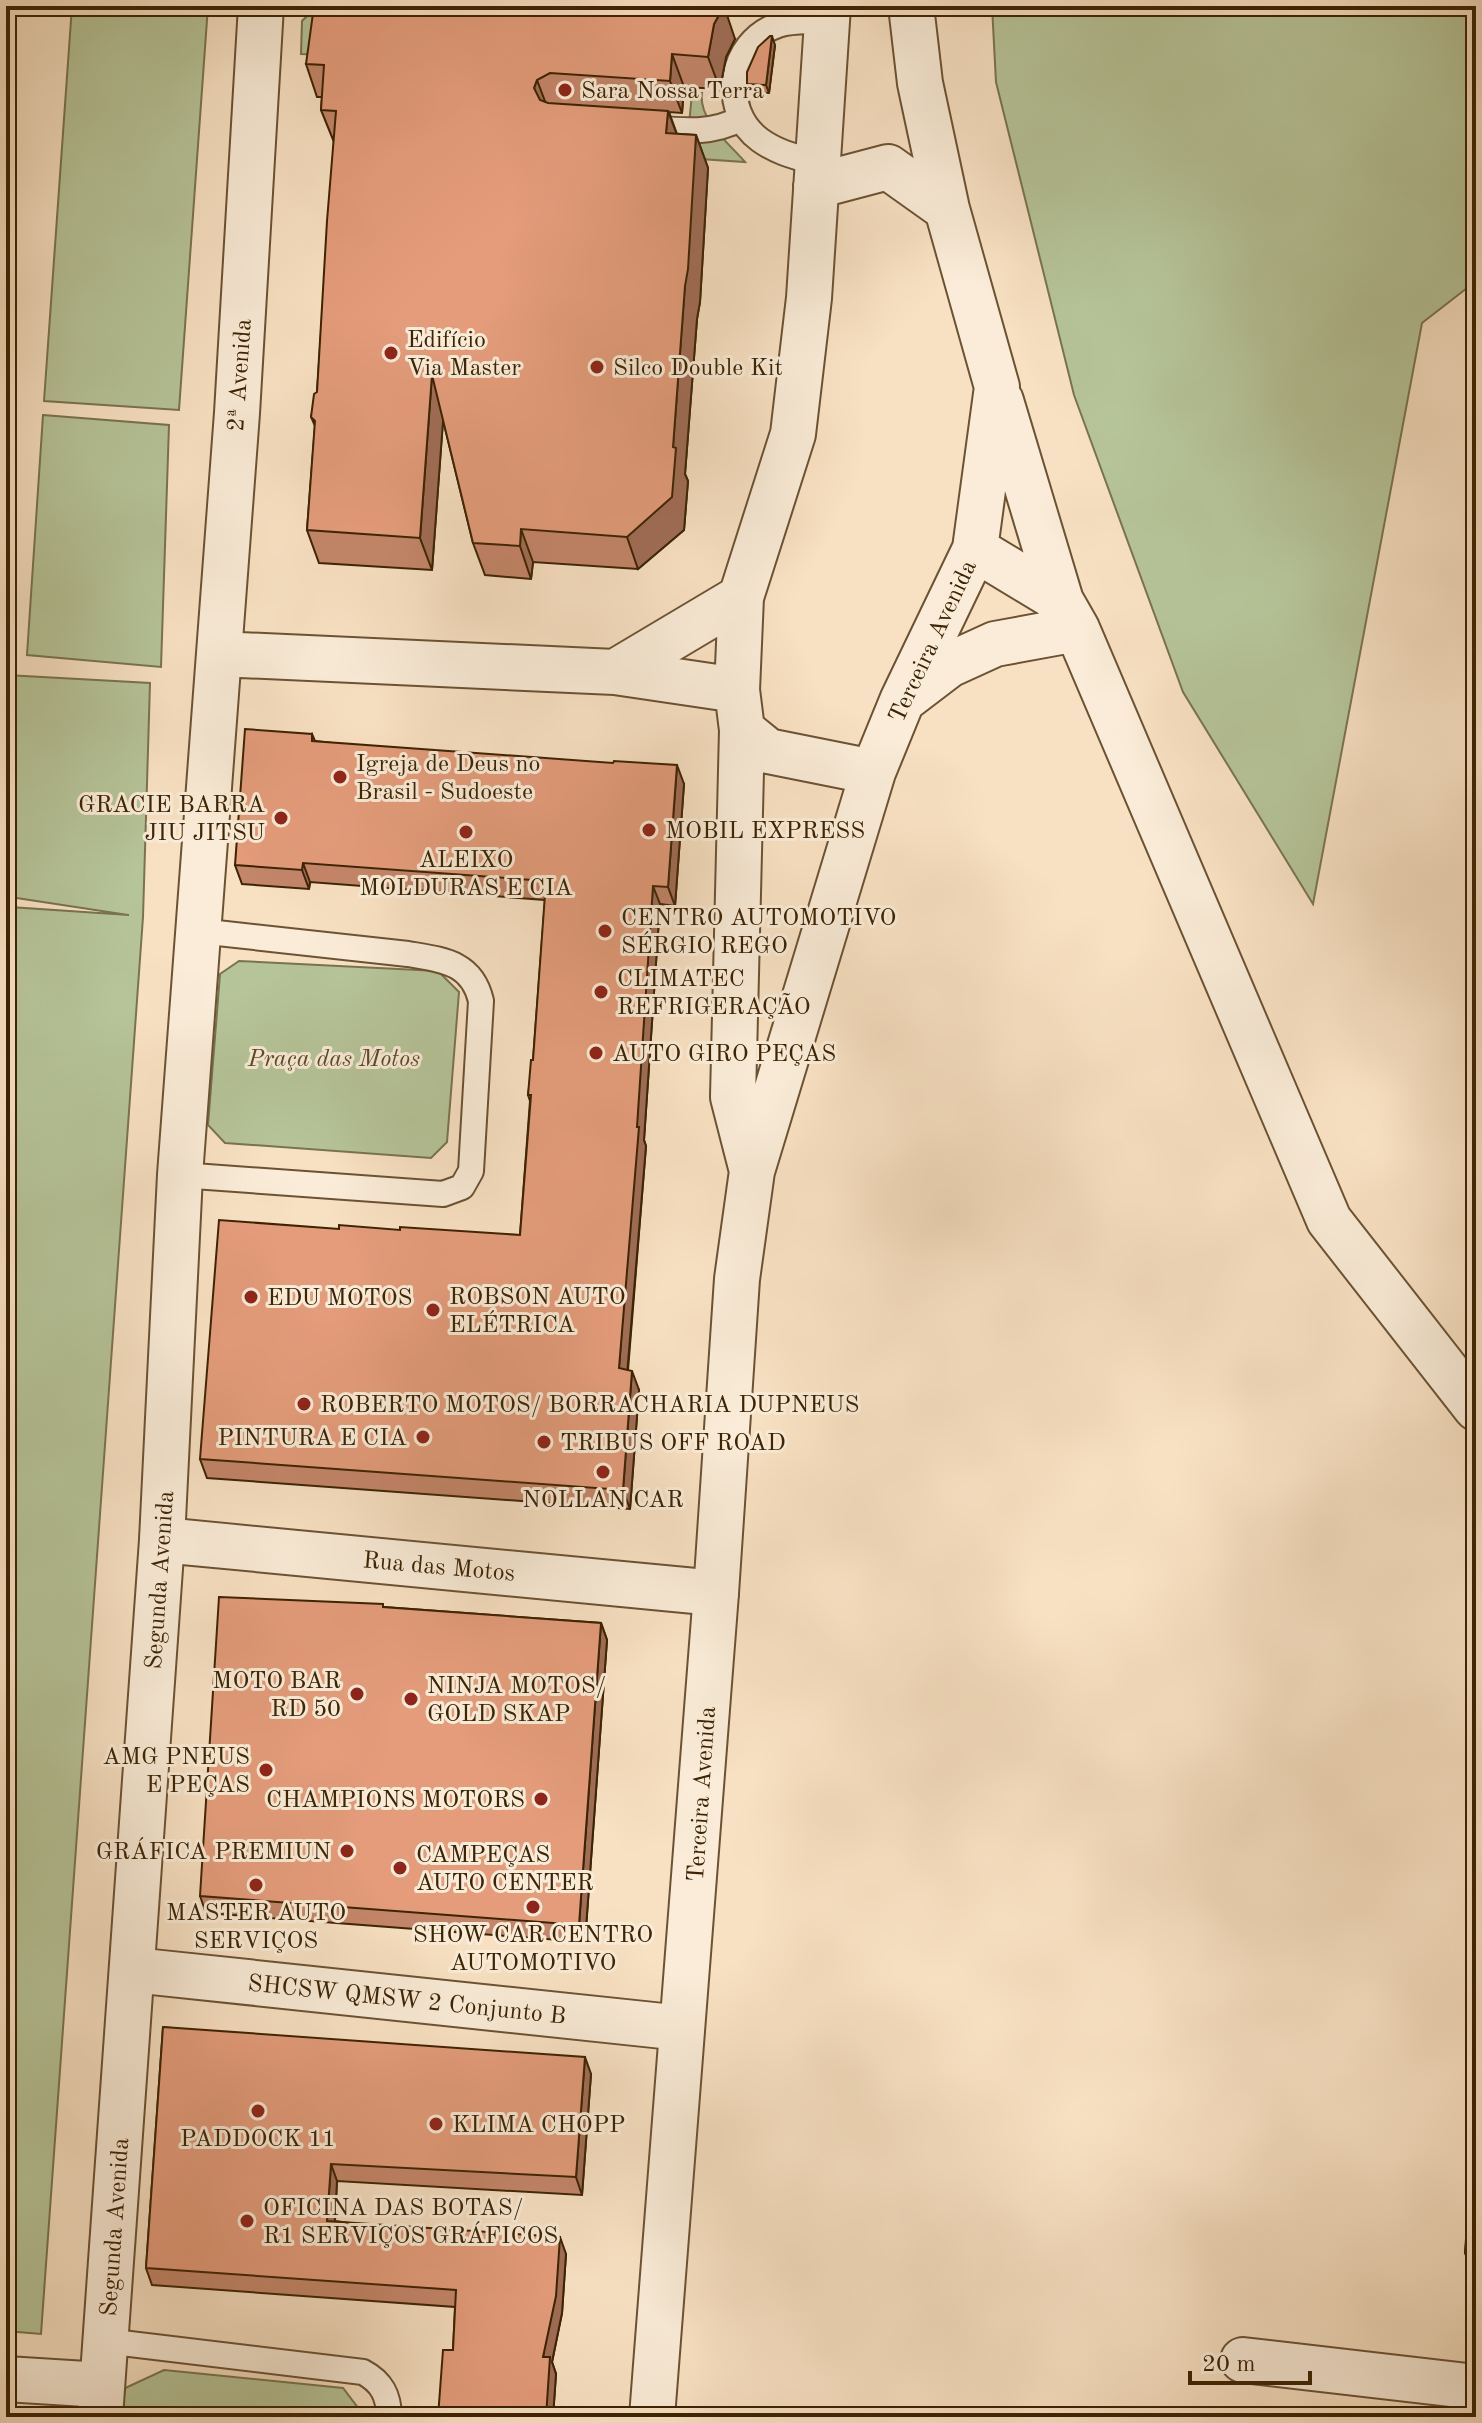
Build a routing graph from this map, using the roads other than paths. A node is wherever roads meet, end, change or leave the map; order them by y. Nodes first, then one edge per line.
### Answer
1 (261, 6) edge
2 (911, 6) edge
3 (828, 13) edge
4 (741, 118) junction
5 (623, 126) edge
6 (817, 174) junction
7 (947, 209) junction
8 (997, 387) junction
9 (975, 549) junction
10 (741, 597) junction
11 (1069, 615) junction
12 (219, 654) junction
13 (615, 672) junction
14 (902, 701) junction
15 (740, 710) junction
16 (212, 743) joint
17 (873, 772) junction
18 (199, 931) junction
19 (752, 1171) junction
20 (180, 1175) junction
21 (1476, 1408) edge
22 (162, 1540) junction
23 (716, 1593) junction
24 (133, 1970) junction
25 (682, 2028) junction
26 (105, 2341) junction
27 (1243, 2360) dead end
28 (6, 2379) edge
29 (1476, 2387) edge
30 (101, 2401) edge
31 (389, 2417) edge
32 (652, 2417) edge

1 - 12 street, 2ª Avenida
2 - 7 street, Terceira Avenida
3 - 4 lane
3 - 6 street, Terceira Avenida
4 - 5 lane
4 - 6 lane
6 - 7 street
6 - 10 street, Terceira Avenida
7 - 8 street, Terceira Avenida
8 - 9 street, Terceira Avenida
8 - 11 street
9 - 11 street
9 - 14 street, Terceira Avenida
10 - 13 street
10 - 15 street, Terceira Avenida
11 - 14 street
11 - 21 street
12 - 13 street
12 - 16 street, 2ª Avenida
13 - 15 street
14 - 17 street, Terceira Avenida
15 - 17 street
15 - 19 street, Terceira Avenida
16 - 18 street, Segunda Avenida
17 - 19 street, Terceira Avenida
18 - 20 street, Segunda Avenida
18 - 20 lane
19 - 23 street, Terceira Avenida
20 - 22 street, Segunda Avenida
22 - 23 street, Rua das Motos
22 - 24 street, Segunda Avenida
23 - 25 street, Terceira Avenida
24 - 25 street, SHCSW QMSW 2 Conjunto B
24 - 26 street, Segunda Avenida
25 - 32 street, Terceira Avenida
26 - 30 street, Segunda Avenida
26 - 31 lane
27 - 29 street
28 - 30 street

